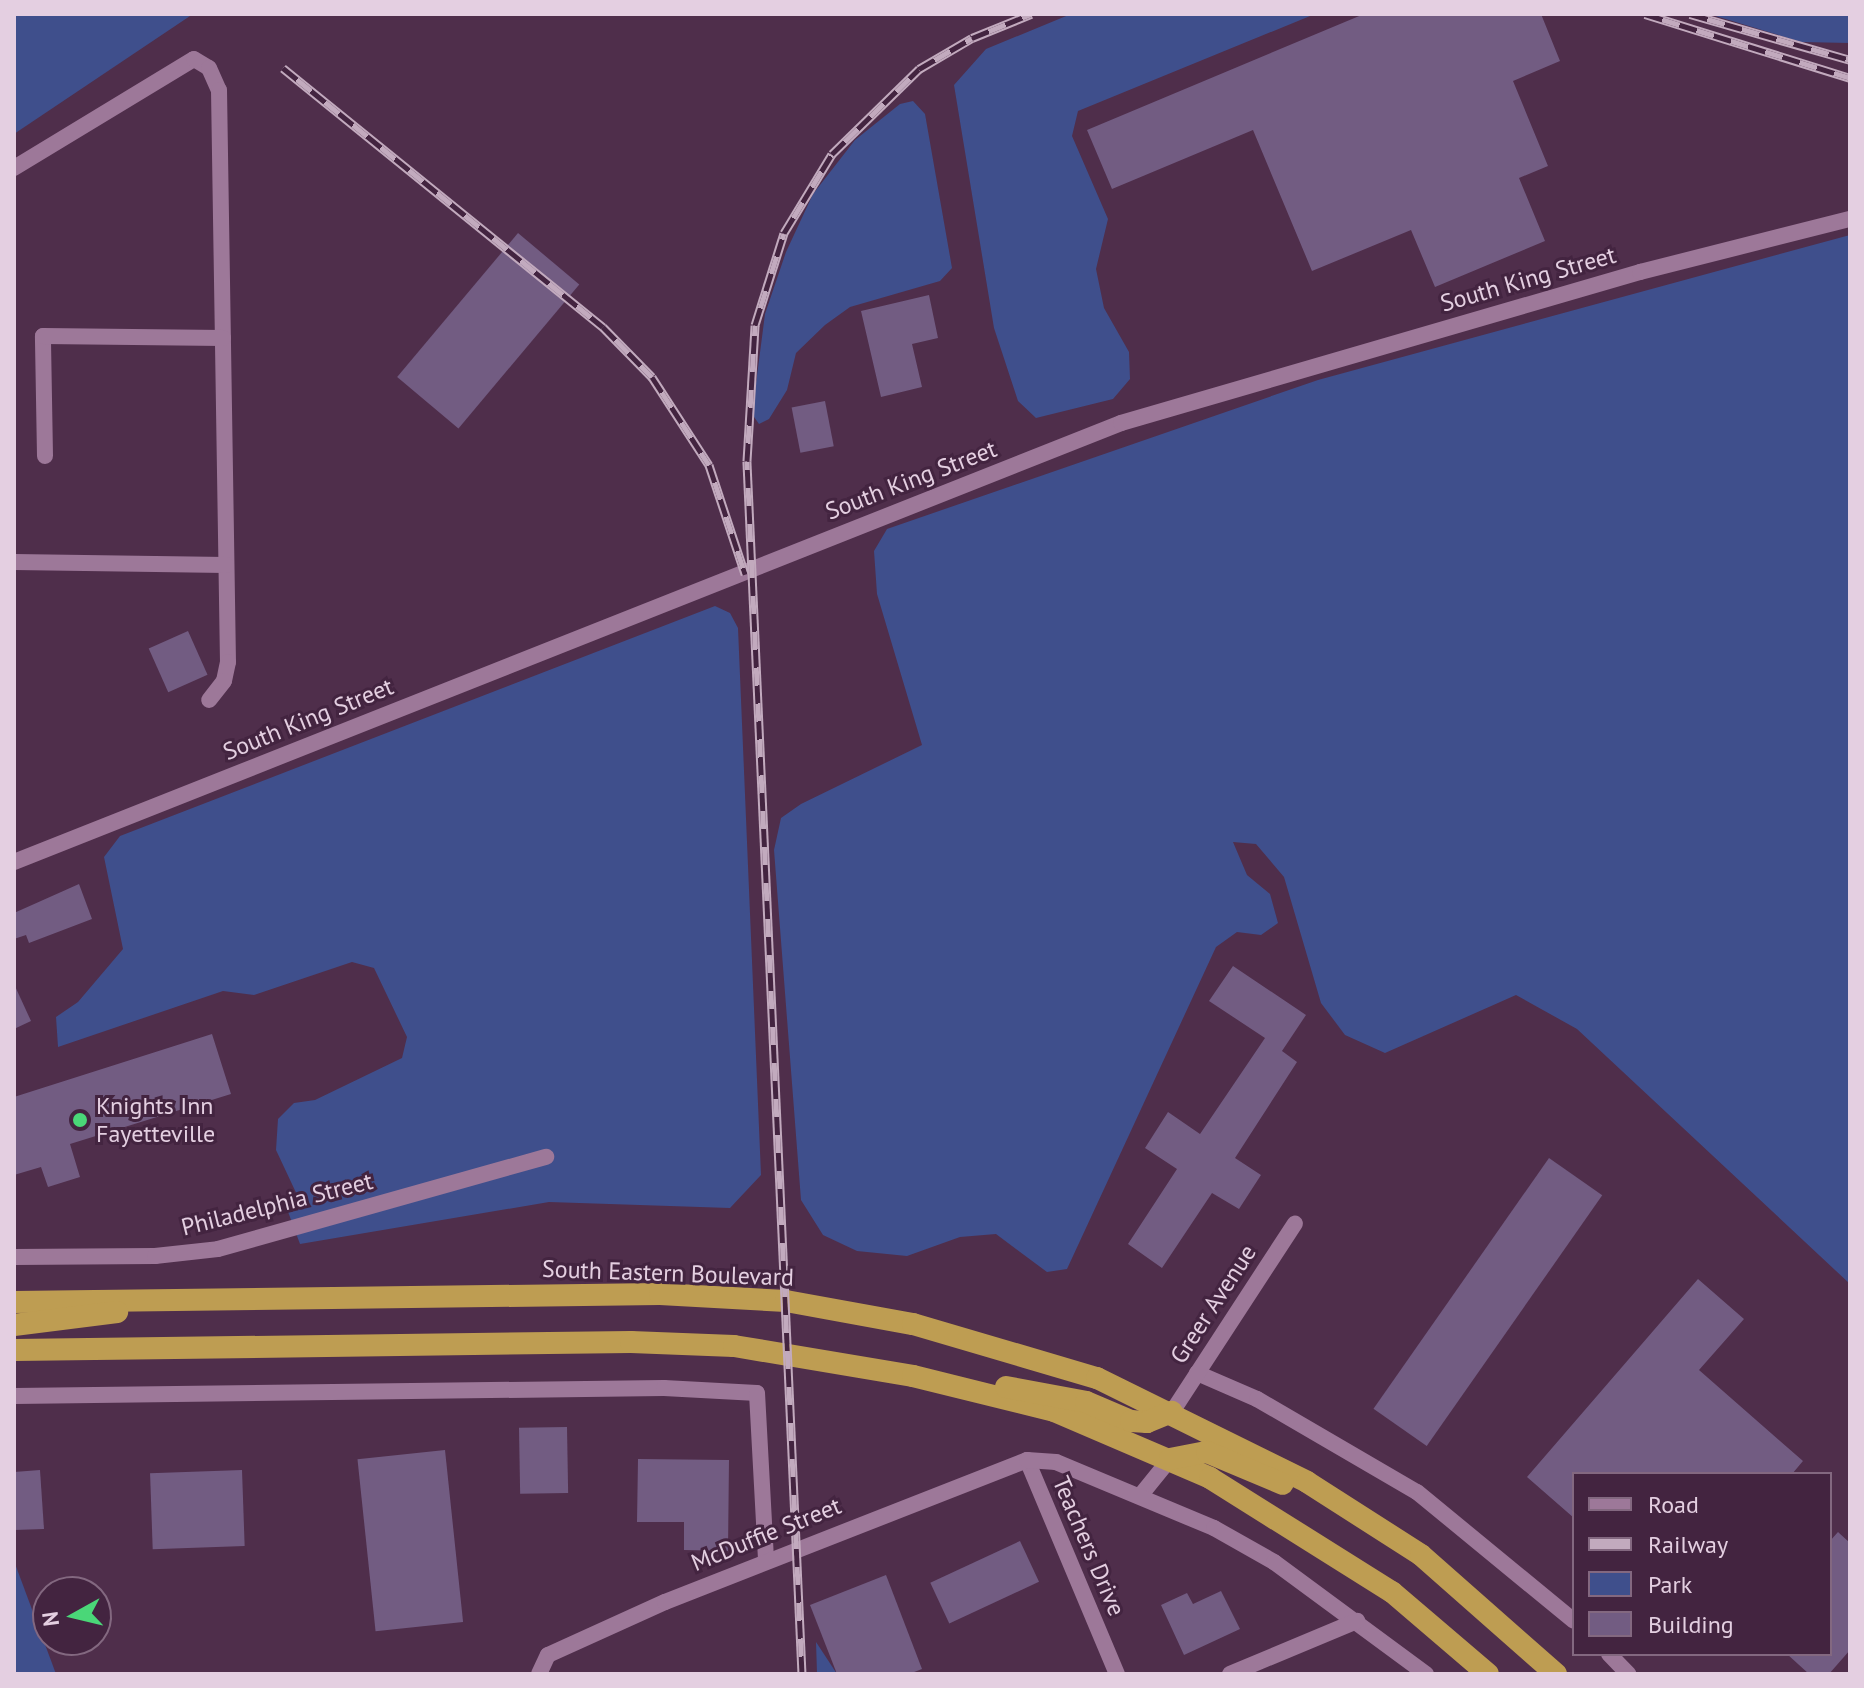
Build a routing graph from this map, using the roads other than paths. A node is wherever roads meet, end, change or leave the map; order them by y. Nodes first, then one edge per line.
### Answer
1 (14, 168) edge
2 (1850, 219) edge
3 (223, 338) junction
4 (45, 456) dead end
5 (14, 562) edge
6 (226, 565) junction
7 (209, 700) dead end
8 (14, 862) edge
9 (546, 1157) dead end
10 (1295, 1223) dead end
11 (14, 1257) edge
12 (213, 1298) junction
13 (14, 1302) edge
14 (14, 1325) edge
15 (14, 1350) edge
16 (1197, 1373) junction
17 (913, 1376) junction
18 (14, 1396) edge
19 (1172, 1412) junction
20 (1170, 1459) junction
21 (1027, 1460) junction
22 (1140, 1496) junction
23 (1373, 1521) junction
24 (766, 1561) junction
25 (1572, 1619) edge
26 (1357, 1621) junction
27 (1611, 1656) edge
28 (539, 1674) edge
29 (1117, 1674) edge
30 (1230, 1674) edge
31 (1426, 1674) edge
32 (1488, 1674) edge
33 (1556, 1674) edge
34 (1628, 1674) edge

1 - 3 street
2 - 8 street, South King Street
3 - 4 street
3 - 6 street
5 - 6 street
6 - 7 street
9 - 11 street, Philadelphia Street
10 - 16 street, Greer Avenue
12 - 13 highway, South Eastern Boulevard
12 - 14 highway
12 - 19 highway, South Eastern Boulevard
15 - 17 highway
16 - 19 street, Greer Avenue
16 - 25 street
17 - 19 highway
17 - 20 highway
18 - 24 street
19 - 23 highway, South Eastern Boulevard
20 - 22 street
20 - 23 highway
20 - 32 highway
21 - 22 street, Teachers Drive
21 - 24 street, McDuffie Street
21 - 29 street, Teachers Drive
22 - 26 street
23 - 33 highway, South Eastern Boulevard
24 - 28 street, McDuffie Street
26 - 30 street
26 - 31 street
27 - 34 street

